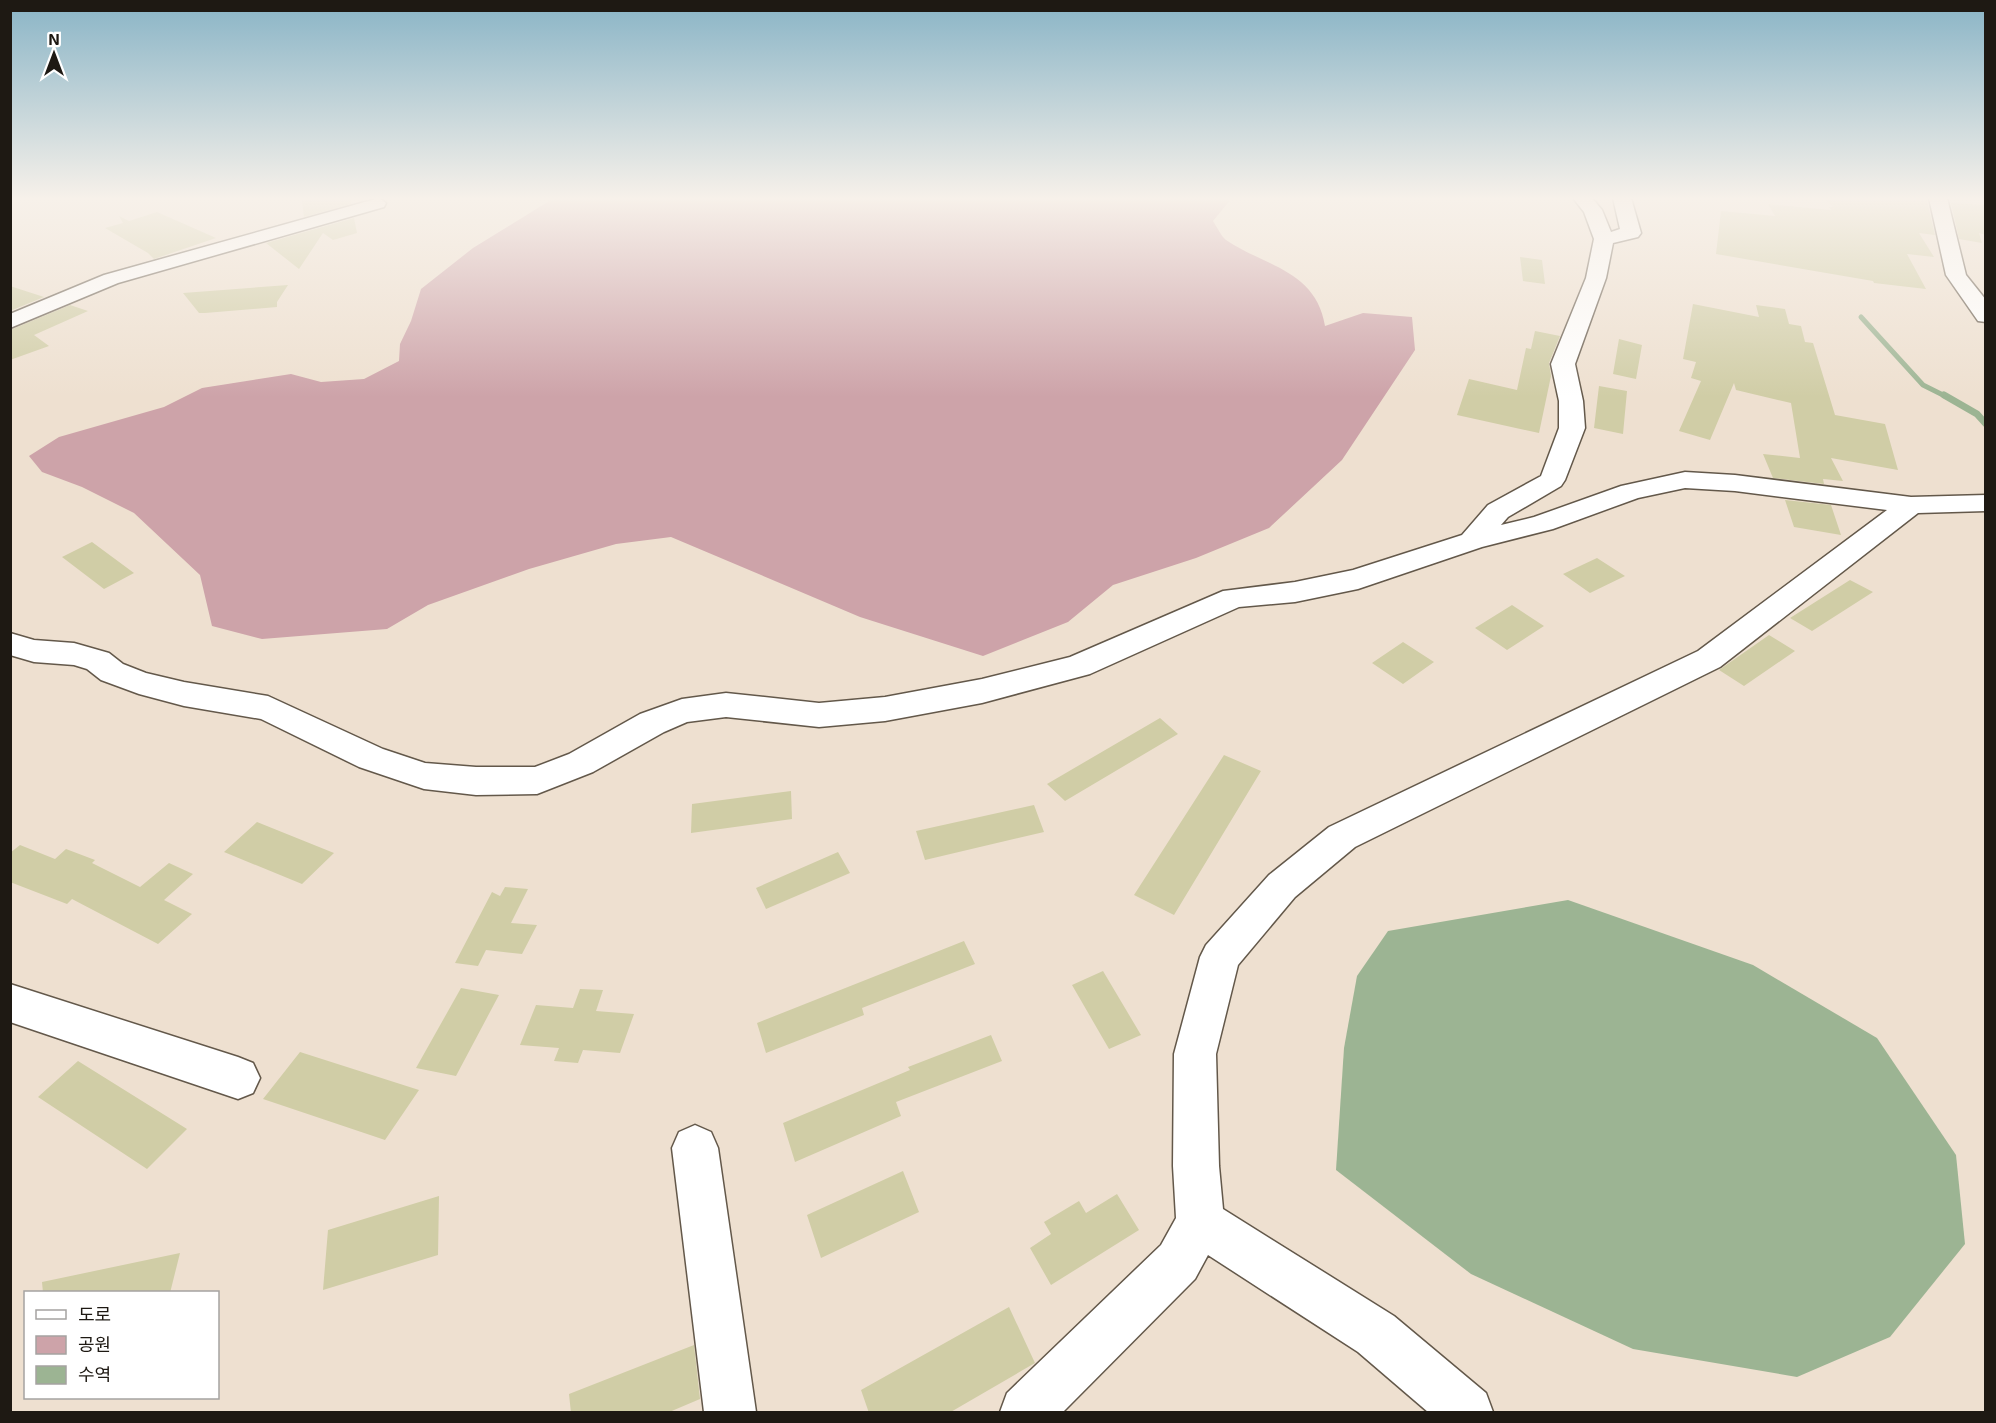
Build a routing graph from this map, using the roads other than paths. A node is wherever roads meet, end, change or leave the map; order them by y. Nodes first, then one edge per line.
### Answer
1 (162, 264) edge
2 (1599, 264) edge
3 (1954, 264) edge
4 (1986, 316) edge
5 (10, 322) edge
6 (1986, 503) edge
7 (1911, 505) junction
8 (1472, 541) junction
9 (10, 644) edge
10 (10, 1003) edge
11 (238, 1078) dead end
12 (695, 1148) dead end
13 (1200, 1222) junction
14 (730, 1413) edge
15 (1026, 1413) edge
16 (1467, 1413) edge

1 - 5 street
2 - 8 street
3 - 4 street
6 - 7 street
7 - 8 street
7 - 13 street
8 - 9 street
10 - 11 street
12 - 14 street
13 - 15 street
13 - 16 street

